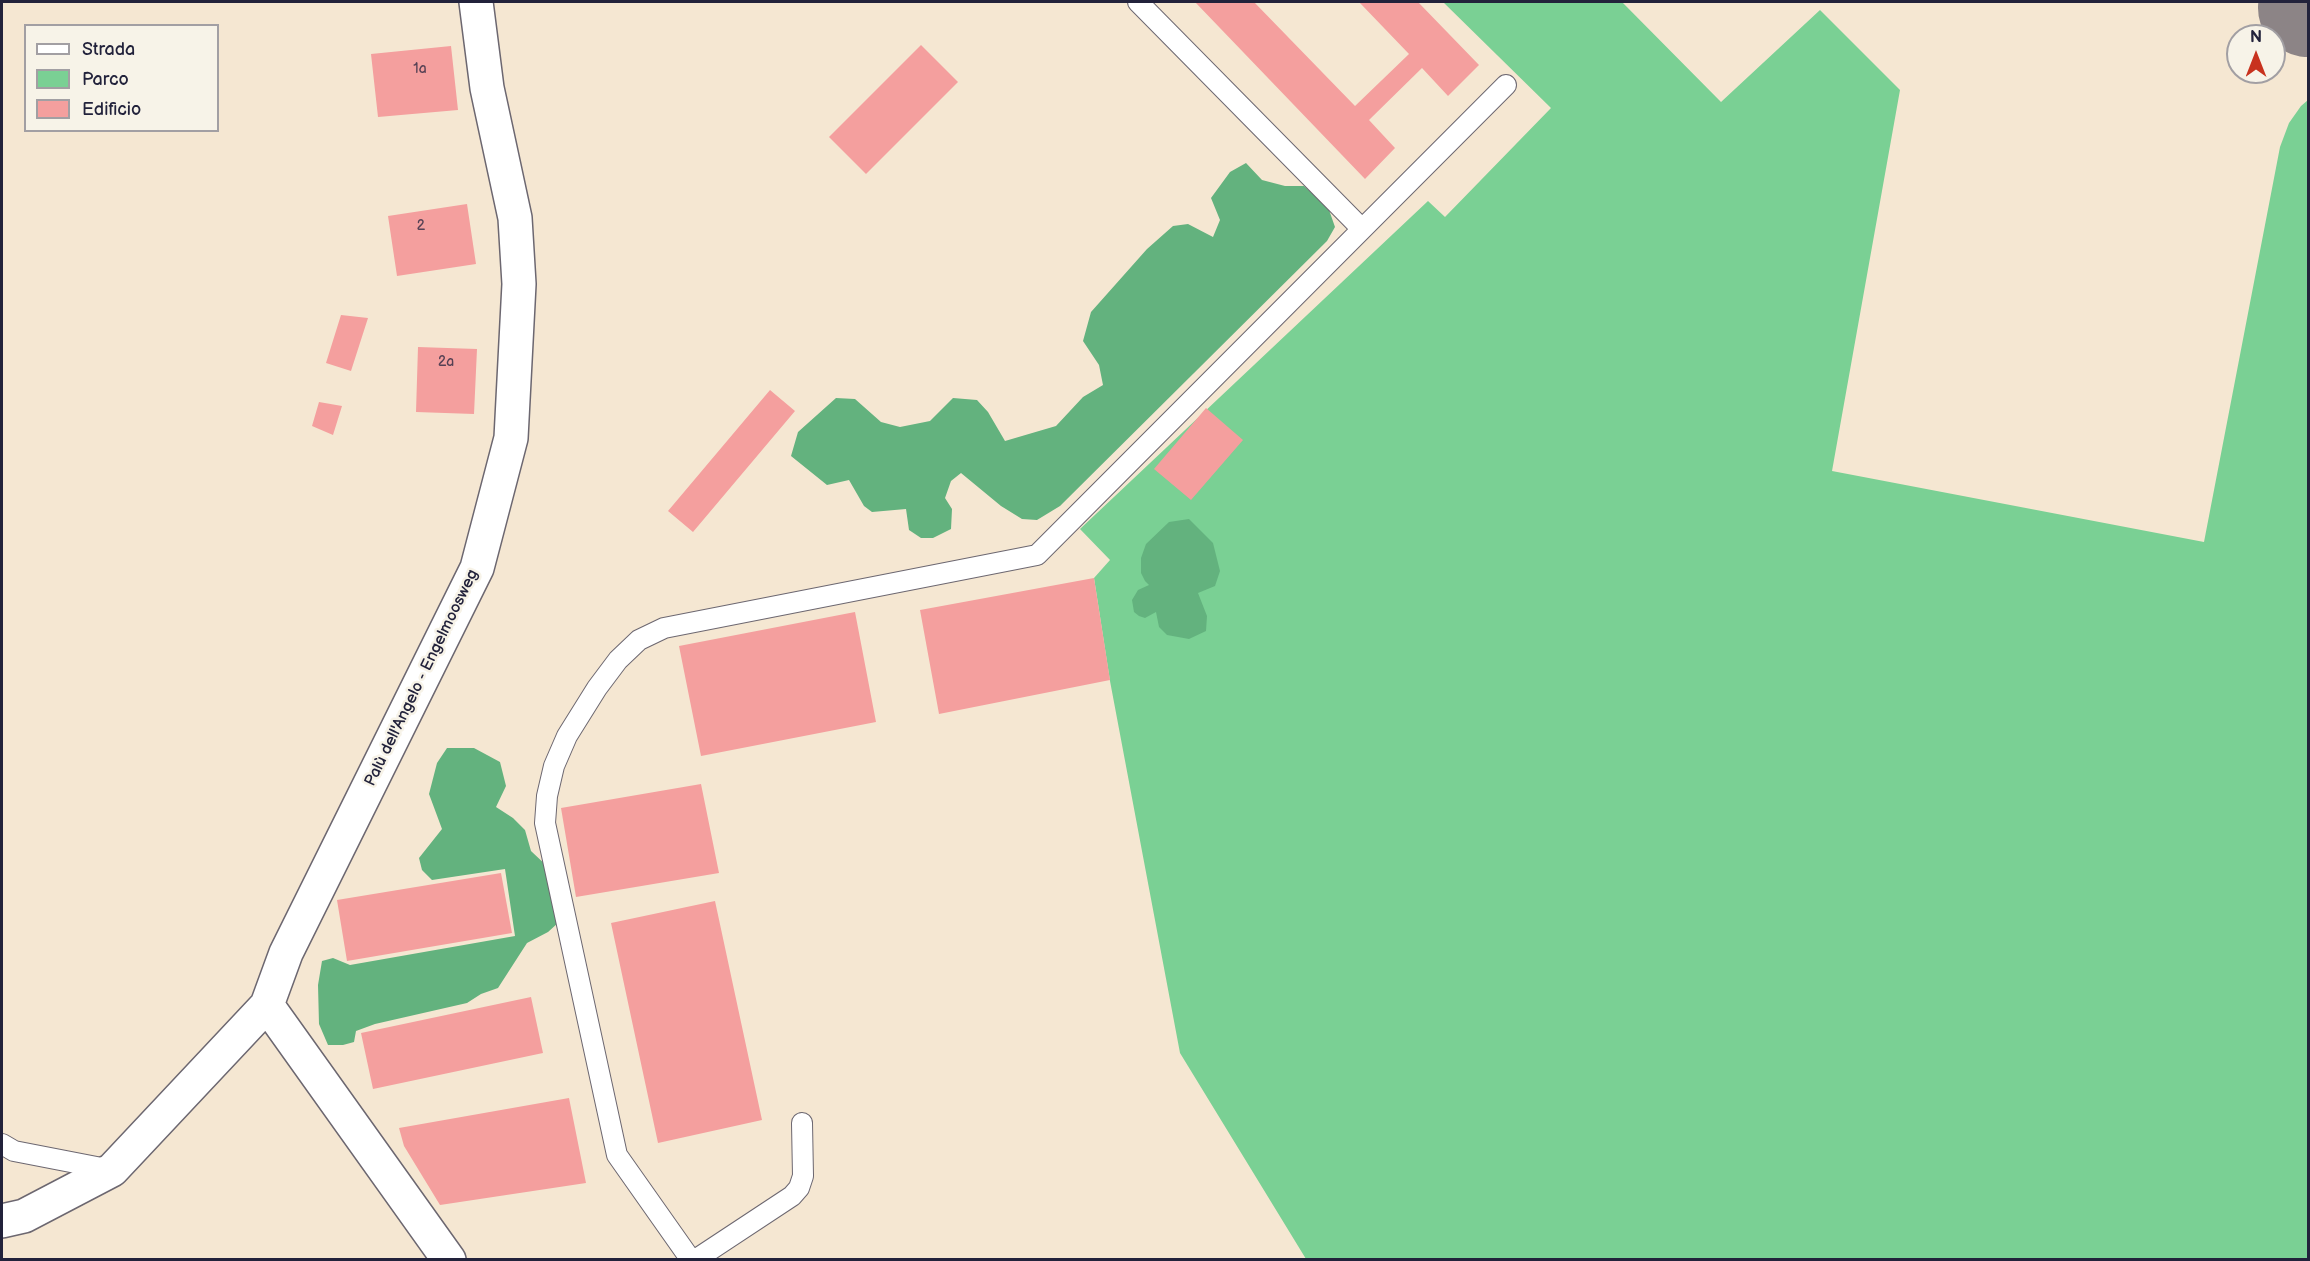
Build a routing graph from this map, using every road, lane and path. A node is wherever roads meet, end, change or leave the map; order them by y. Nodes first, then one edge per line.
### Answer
1 (476, 2) edge
2 (1138, 2) edge
3 (1506, 85) dead end
4 (1362, 229) junction
5 (267, 1005) junction
6 (802, 1123) dead end
7 (2, 1144) edge
8 (112, 1170) junction
9 (2, 1221) edge
10 (449, 1260) edge
11 (693, 1260) edge

1 - 5 street, Palù dell'Angelo - Engelmoosweg
2 - 4 lane
3 - 4 lane
4 - 11 lane
5 - 8 street, Palù dell'Angelo - Engelmoosweg
5 - 10 street
6 - 11 lane
7 - 8 lane
8 - 9 street, Palù dell'Angelo - Engelmoosweg

